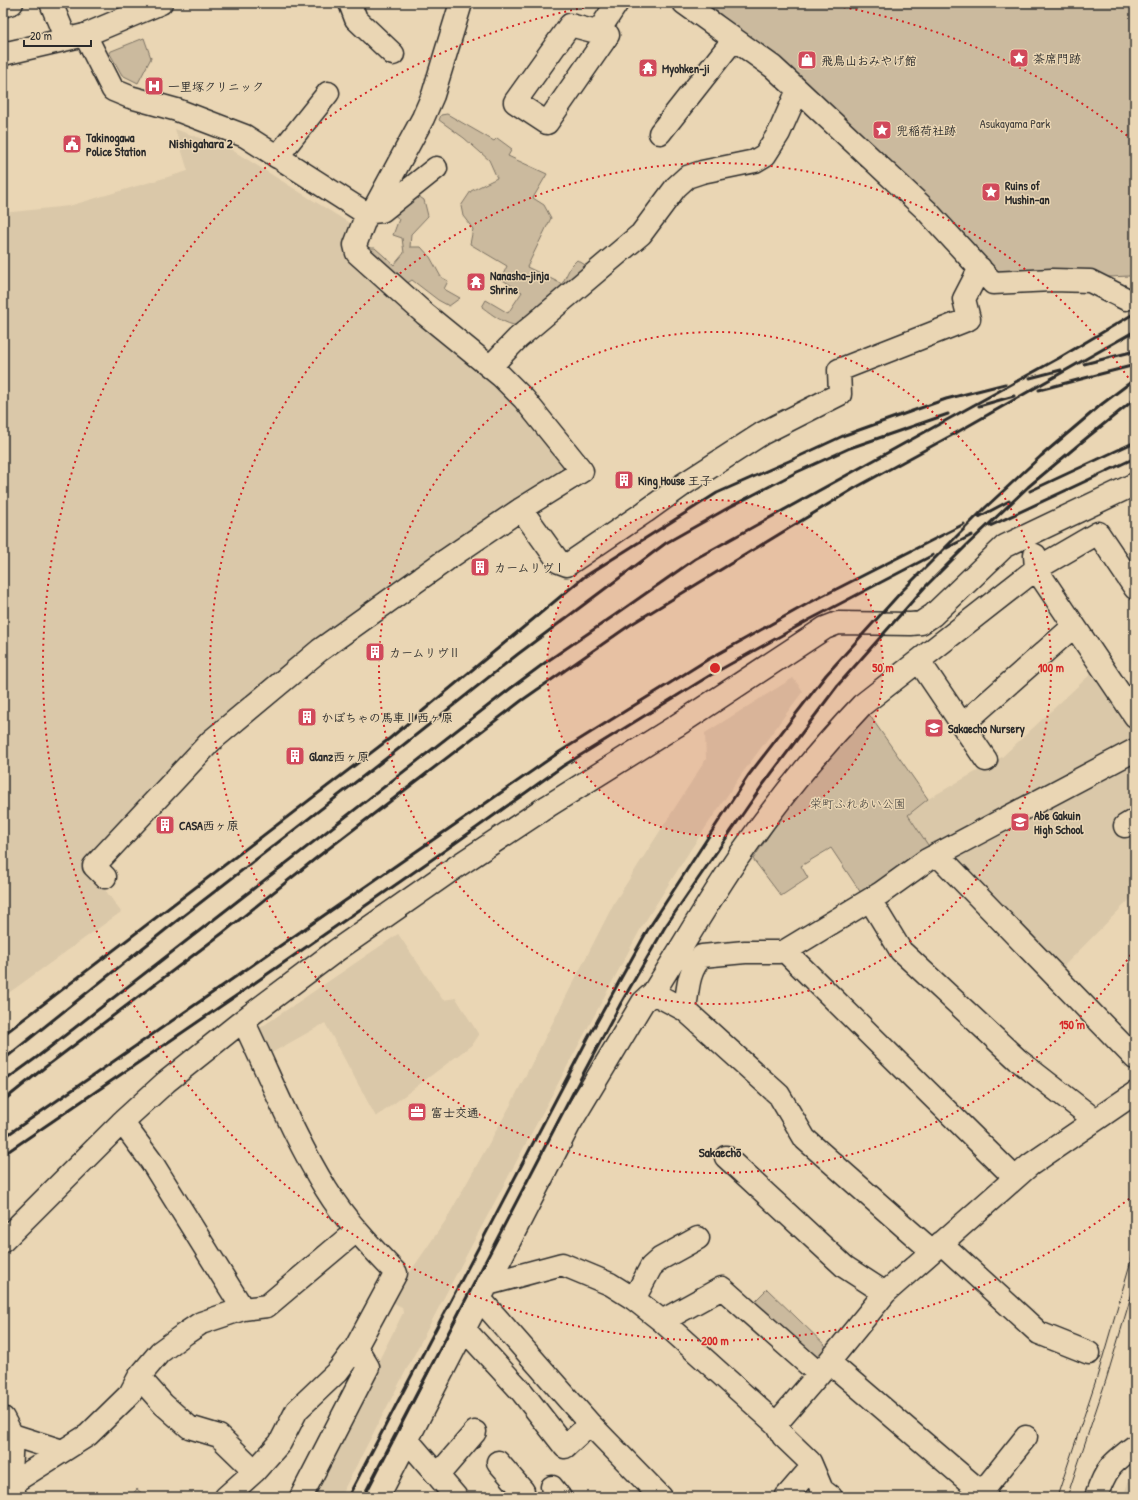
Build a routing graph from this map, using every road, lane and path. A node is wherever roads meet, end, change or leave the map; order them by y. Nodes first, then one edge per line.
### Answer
1 (12, 3) edge
2 (51, 3) edge
3 (161, 3) edge
4 (350, 3) edge
5 (461, 3) edge
6 (617, 3) edge
7 (684, 3) edge
8 (3, 6) edge
9 (598, 32) junction
10 (76, 37) junction
11 (734, 39) junction
12 (3, 54) edge
13 (393, 54) dead end
14 (798, 90) junction
15 (328, 93) dead end
16 (660, 132) dead end
17 (277, 157) junction
18 (436, 168) dead end
19 (368, 213) junction
20 (980, 268) junction
21 (1126, 299) dead end
22 (490, 367) junction
23 (1135, 484) edge
24 (521, 509) junction
25 (1028, 536) junction
26 (1036, 569) junction
27 (1135, 588) edge
28 (1074, 626) junction
29 (918, 661) junction
30 (1135, 716) edge
31 (962, 725) junction
32 (1135, 750) edge
33 (986, 760) dead end
34 (937, 854) junction
35 (105, 877) dead end
36 (870, 900) junction
37 (785, 951) junction
38 (653, 993) junction
39 (685, 1010) junction
40 (241, 1022) junction
41 (1135, 1058) edge
42 (1135, 1093) edge
43 (1095, 1120) junction
44 (121, 1123) junction
45 (726, 1157) dead end
46 (1015, 1178) junction
47 (356, 1232) junction
48 (698, 1238) dead end
49 (3, 1241) edge
50 (937, 1247) junction
51 (484, 1291) junction
52 (885, 1293) junction
53 (634, 1299) junction
54 (243, 1309) junction
55 (662, 1321) junction
56 (464, 1329) junction
57 (356, 1348) junction
58 (1089, 1353) dead end
59 (824, 1368) junction
60 (139, 1377) junction
61 (590, 1424) junction
62 (776, 1424) junction
63 (7, 1427) edge
64 (475, 1432) dead end
65 (1026, 1437) dead end
66 (408, 1441) junction
67 (1135, 1446) edge
68 (62, 1451) junction
69 (498, 1462) dead end
70 (812, 1467) junction
71 (255, 1471) junction
72 (438, 1475) junction
73 (11, 1491) edge
74 (984, 1494) edge
75 (226, 1497) edge
76 (301, 1497) edge
77 (378, 1497) edge
78 (456, 1497) edge
79 (522, 1497) edge
80 (661, 1497) edge
81 (786, 1497) edge
82 (831, 1497) edge
83 (1096, 1497) edge

1 - 8 street
2 - 10 street
3 - 10 street
4 - 13 street
5 - 19 street
6 - 9 street
7 - 11 street
9 - 9 street
10 - 12 street
10 - 17 street
11 - 14 street
11 - 16 street
14 - 20 street
14 - 22 street
15 - 17 street
17 - 19 street
18 - 19 street
19 - 22 street
20 - 21 street
20 - 24 street
22 - 24 street
23 - 25 street
24 - 35 street
25 - 26 street
25 - 40 street
26 - 27 street
26 - 28 street
26 - 29 street
28 - 30 street
28 - 31 street
29 - 31 street
29 - 38 street
31 - 33 street
32 - 34 street
34 - 36 street
34 - 41 street
36 - 37 street
36 - 43 street
37 - 39 street
37 - 46 street
38 - 39 street
38 - 51 street
39 - 50 street
40 - 44 street
40 - 47 street
42 - 43 street
43 - 46 street
44 - 49 street
44 - 54 street
45 - 52 street
46 - 50 street
47 - 54 street
47 - 57 street
48 - 53 street
50 - 52 street
50 - 58 street
51 - 53 street
51 - 56 street
51 - 61 street
52 - 59 street
53 - 55 street
54 - 60 street
55 - 59 street
55 - 62 street
56 - 61 street
56 - 66 street
57 - 71 street
57 - 76 street
59 - 62 street
59 - 74 street
60 - 68 street
60 - 71 street
61 - 80 street
62 - 70 street
63 - 68 street
63 - 73 street
64 - 72 street
65 - 74 street
66 - 72 street
66 - 77 street
67 - 83 street
68 - 73 street
69 - 79 street
70 - 81 street
70 - 82 street
71 - 75 street
72 - 78 street

